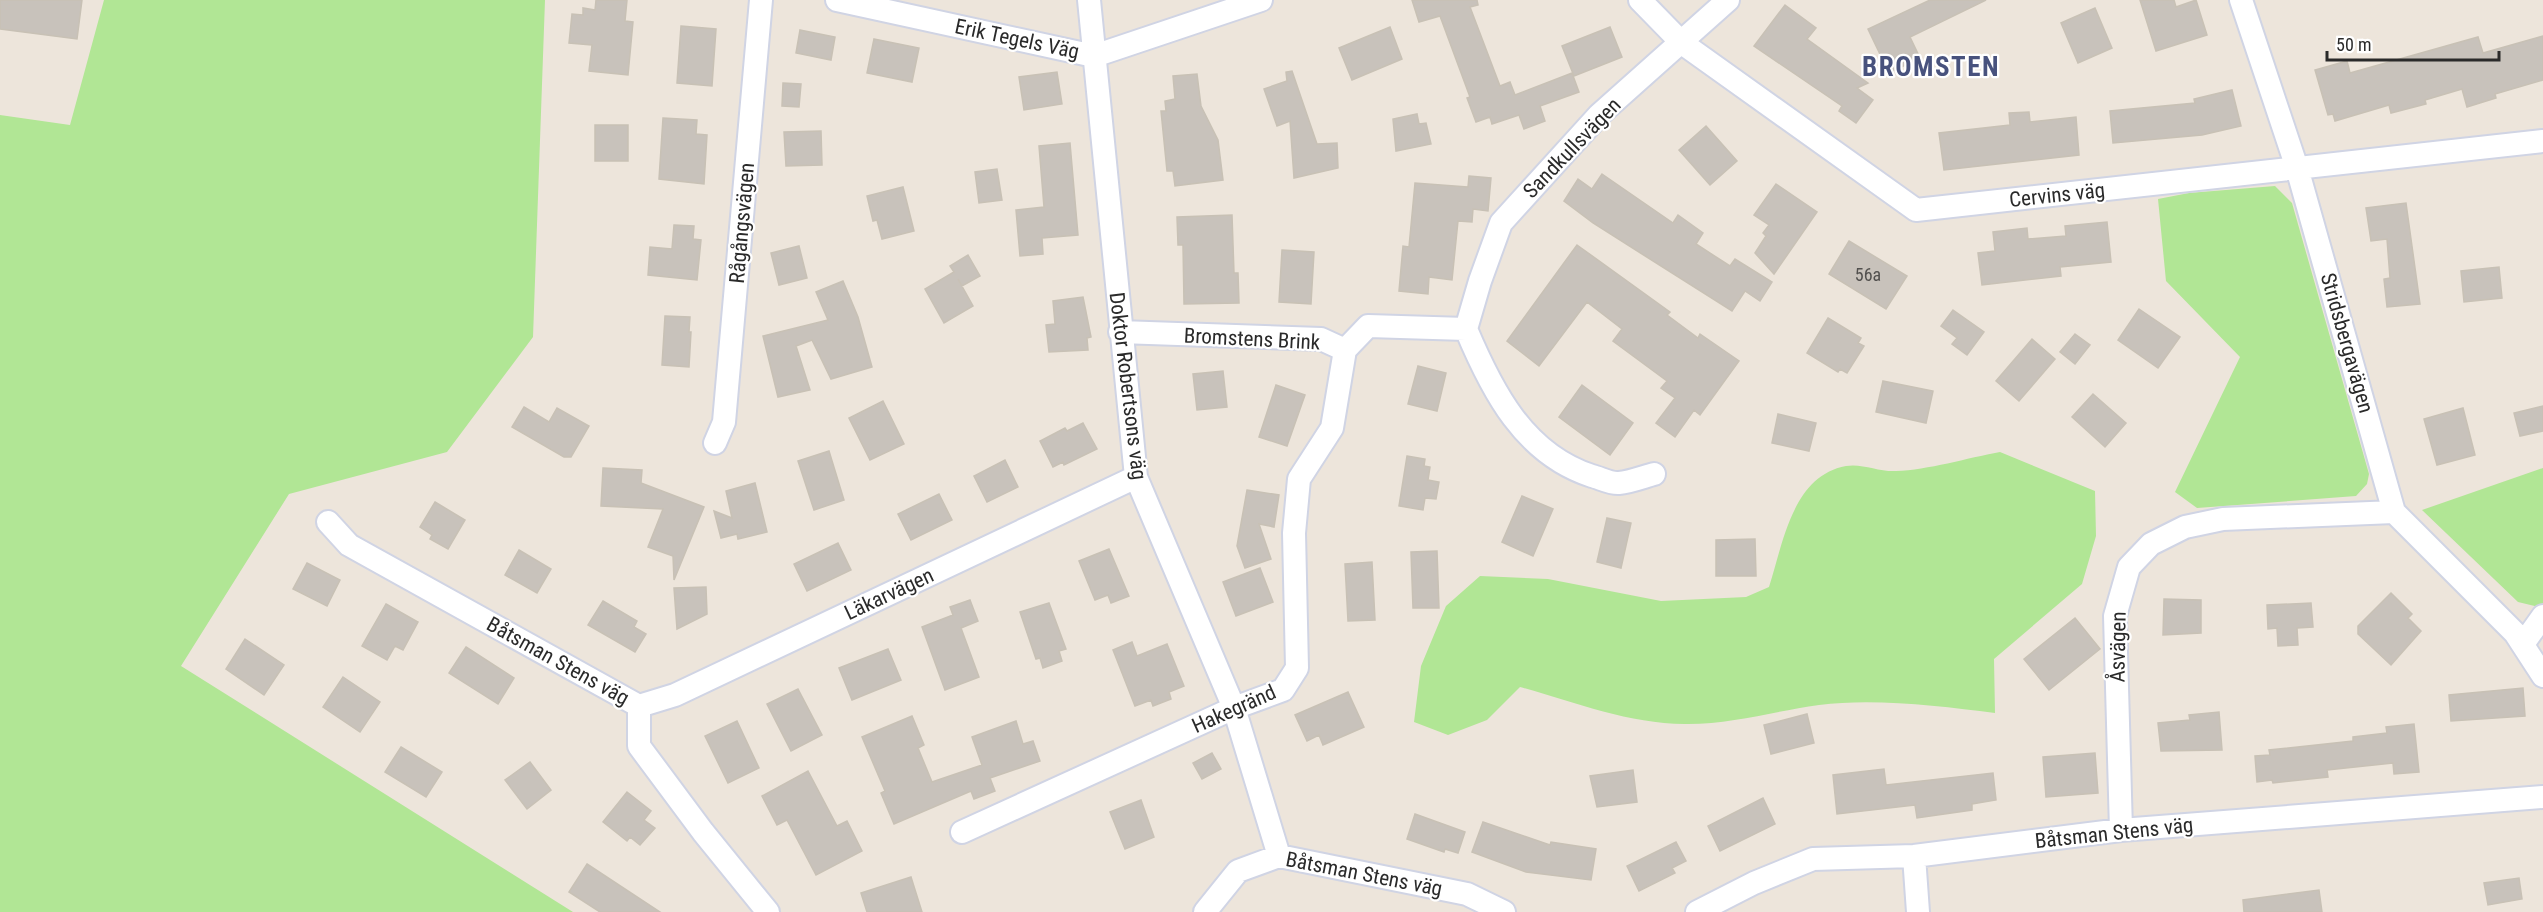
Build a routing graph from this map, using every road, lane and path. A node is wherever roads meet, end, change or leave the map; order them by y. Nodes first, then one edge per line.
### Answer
1 (761, 0) edge
2 (837, 0) edge
3 (1089, 0) edge
4 (1261, 0) edge
5 (1640, 0) edge
6 (1728, 0) edge
7 (2241, 0) edge
8 (1682, 43) junction
9 (1094, 56) junction
10 (2543, 141) edge
11 (2297, 168) junction
12 (1466, 329) junction
13 (1120, 333) junction
14 (1345, 350) junction
15 (715, 443) dead end
16 (1654, 474) dead end
17 (1136, 477) junction
18 (2394, 512) junction
19 (328, 522) dead end
20 (2543, 616) edge
21 (2523, 644) junction
22 (2543, 676) edge
23 (639, 706) junction
24 (1234, 708) junction
25 (2543, 797) edge
26 (2121, 830) junction
27 (962, 832) dead end
28 (1279, 856) junction
29 (1914, 856) junction
30 (768, 912) edge
31 (1205, 912) edge
32 (1504, 912) edge
33 (1697, 912) edge
34 (1918, 912) edge

1 - 15 street, Rågångsvägen
2 - 9 street, Erik Tegels Väg
3 - 9 street, Doktor Robertsons väg
4 - 9 street, Erik Tegels Väg
5 - 8 street, Cervins väg
6 - 8 street, Sandkullsvägen
7 - 11 street, Stridsbergavägen
8 - 11 street, Cervins väg
8 - 12 street, Sandkullsvägen
9 - 13 street, Doktor Robertsons väg
10 - 11 street, Cervins väg
11 - 18 street, Stridsbergavägen
12 - 14 street, Bromstens Brink
12 - 16 street
13 - 14 street, Bromstens Brink
13 - 17 street, Doktor Robertsons väg
14 - 24 street, Hakegränd
17 - 23 street, Läkarvägen
17 - 24 street, Doktor Robertsons väg
18 - 21 street, Stridsbergavägen
18 - 26 street, Åsvägen
19 - 23 street, Båtsman Stens väg
20 - 21 street
21 - 22 street, Stridsbergavägen
23 - 30 street, Båtsman Stens väg
24 - 27 street, Hakegränd
24 - 28 street, Doktor Robertsons väg
25 - 26 street, Båtsman Stens väg
26 - 29 street, Båtsman Stens väg
28 - 31 street, Båtsman Stens väg
28 - 32 street, Båtsman Stens väg
29 - 33 street, Båtsman Stens väg
29 - 34 street

